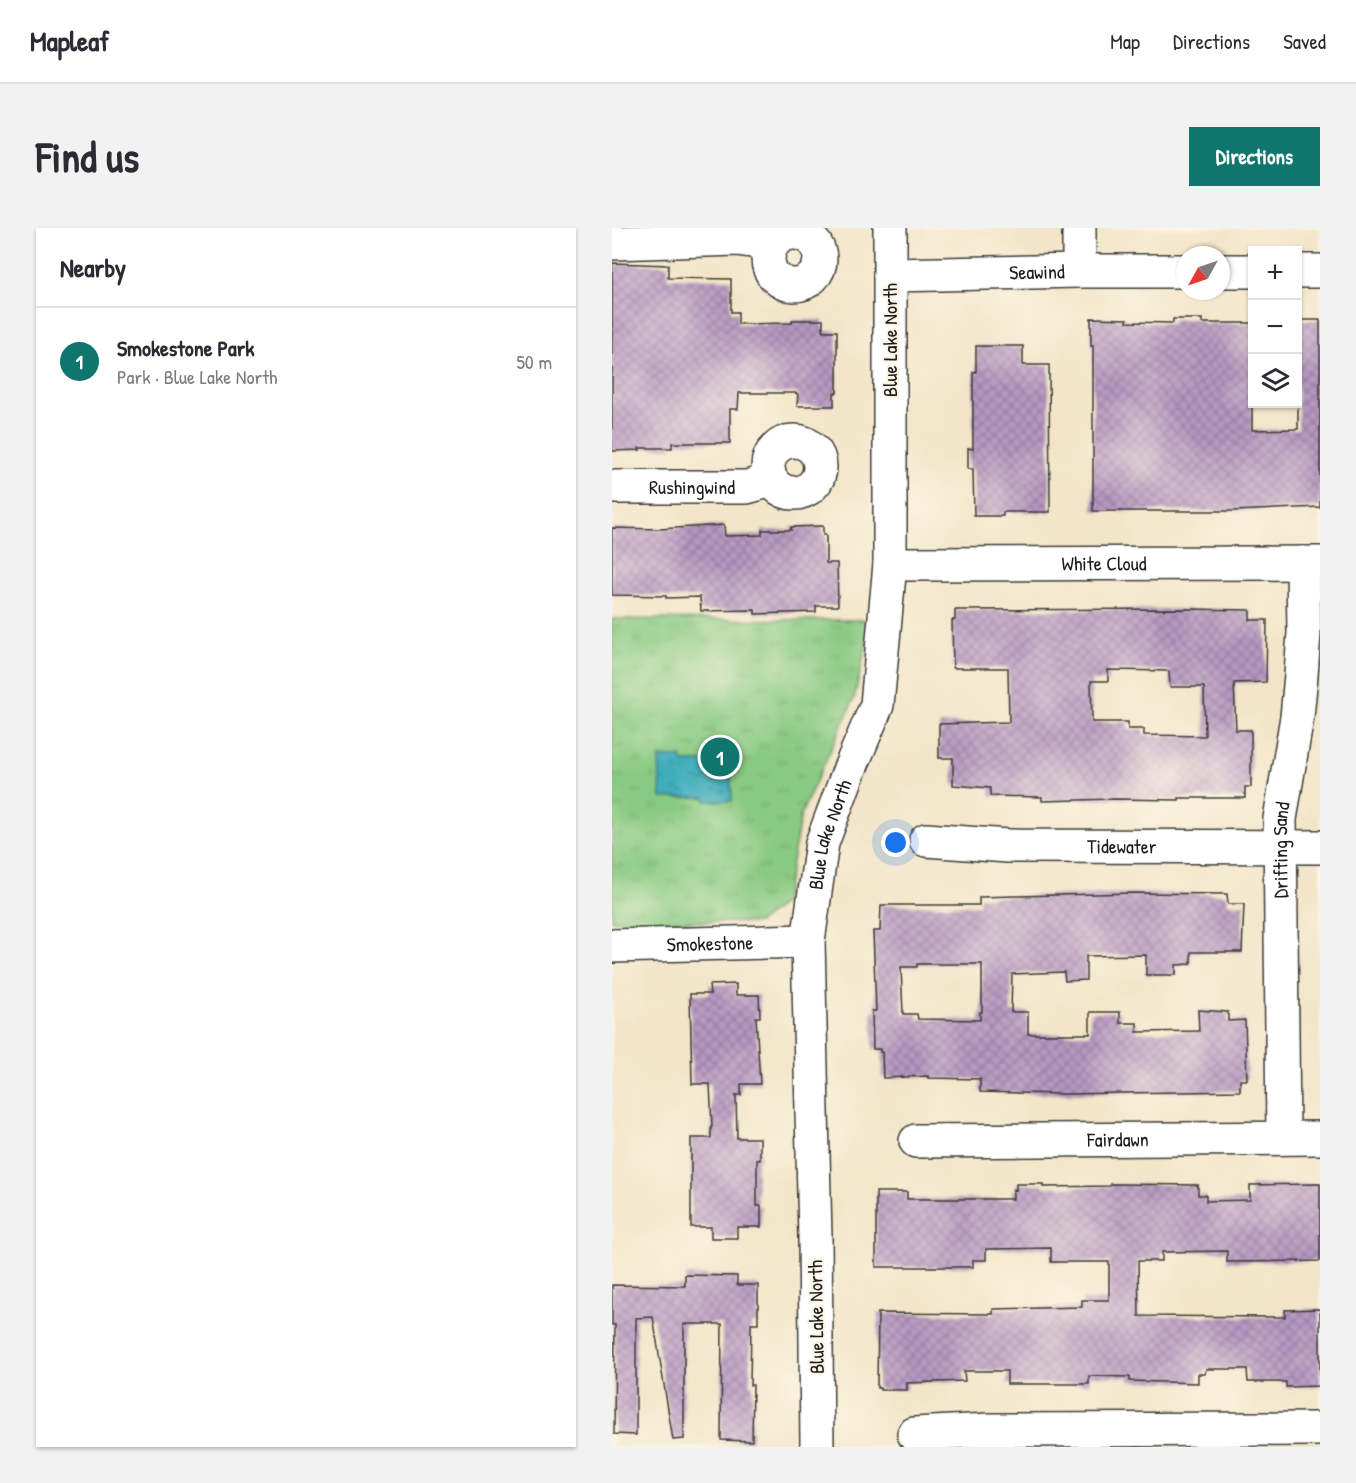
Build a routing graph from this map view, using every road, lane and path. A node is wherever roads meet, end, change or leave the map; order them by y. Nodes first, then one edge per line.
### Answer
1 (890, 228) edge
2 (1079, 228) edge
3 (612, 243) edge
4 (772, 244) dead end
5 (1079, 271) junction
6 (1176, 271) edge
7 (1230, 271) edge
8 (1248, 271) edge
9 (1302, 271) edge
10 (1320, 271) edge
11 (890, 275) junction
12 (771, 480) dead end
13 (612, 488) edge
14 (1311, 563) edge
15 (890, 564) junction
16 (926, 840) dead end
17 (1280, 847) junction
18 (1320, 847) edge
19 (808, 941) junction
20 (612, 946) edge
21 (1283, 1138) junction
22 (1320, 1138) edge
23 (916, 1141) dead end
24 (1320, 1429) edge
25 (914, 1434) dead end
26 (817, 1447) edge

1 - 11 street, Blue Lake North
2 - 5 street
3 - 4 street
5 - 6 street, Seawind
5 - 11 street, Seawind
7 - 8 street
9 - 10 street
11 - 15 street, Blue Lake North
12 - 13 street, Rushingwind
14 - 15 street, White Cloud
14 - 17 street, Drifting Sand
15 - 19 street, Blue Lake North
16 - 17 street, Tidewater
17 - 18 street, Tidewater
17 - 21 street, Drifting Sand
19 - 20 street, Smokestone
19 - 26 street, Blue Lake North
21 - 22 street, Fairdawn
21 - 23 street, Fairdawn
24 - 25 street

